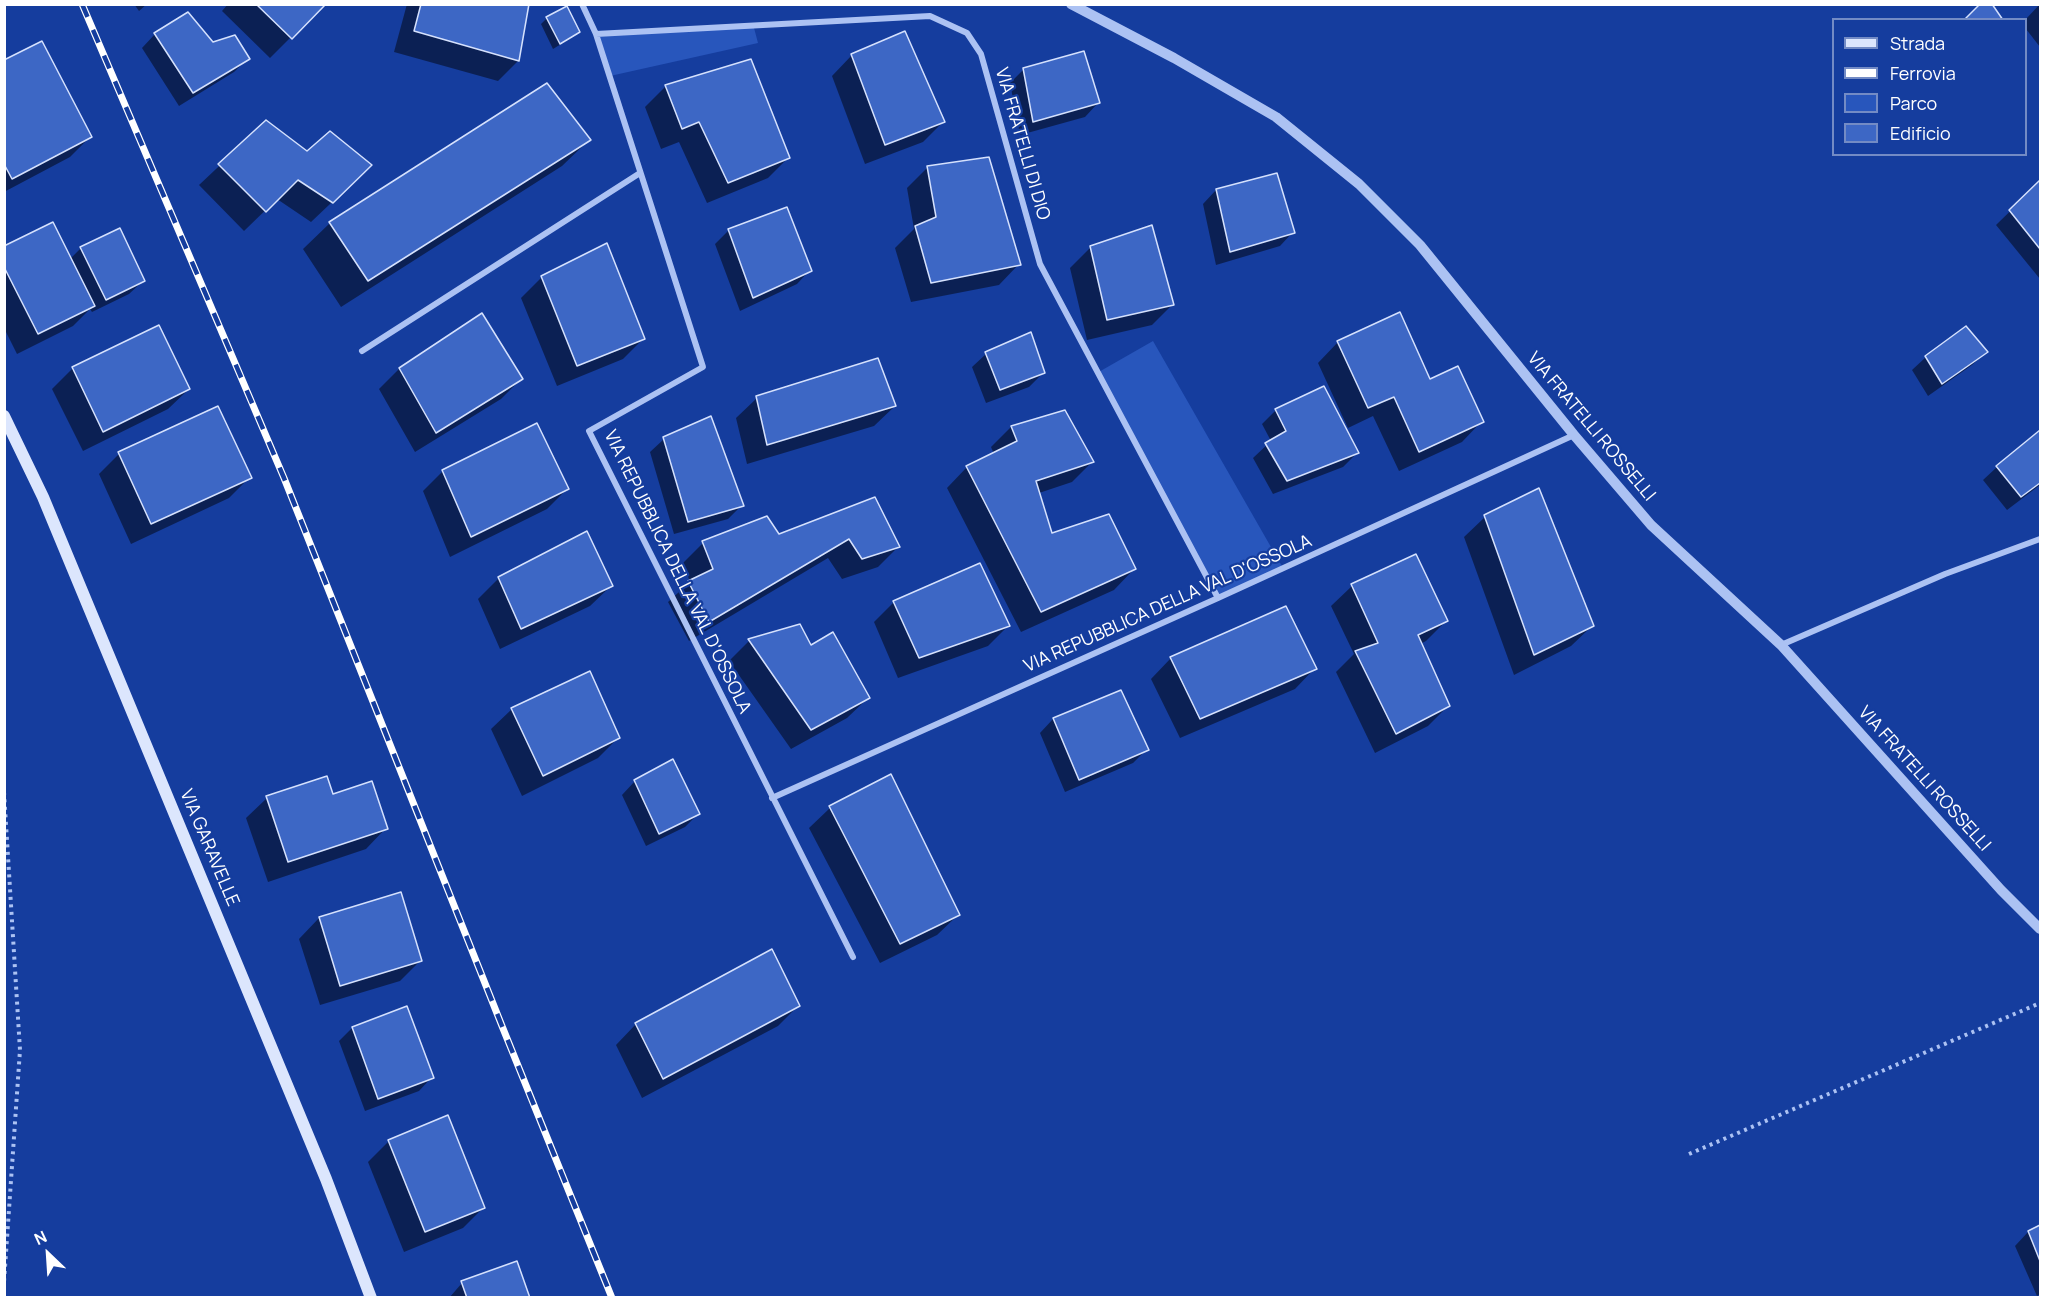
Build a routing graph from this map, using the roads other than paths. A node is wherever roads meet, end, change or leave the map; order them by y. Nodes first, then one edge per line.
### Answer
1 (582, 4) edge
2 (1071, 4) edge
3 (596, 34) junction
4 (640, 173) junction
5 (362, 351) dead end
6 (4, 416) edge
7 (1574, 435) junction
8 (2040, 539) edge
9 (1218, 598) junction
10 (1781, 645) junction
11 (772, 798) junction
12 (2040, 929) edge
13 (853, 957) dead end
14 (371, 1298) edge

1 - 3 street, VIA REPUBBLICA DELLA VAL D'OSSOLA
2 - 7 street, VIA FRATELLI ROSSELLI
3 - 4 street, VIA REPUBBLICA DELLA VAL D'OSSOLA
3 - 9 street, VIA FRATELLI DI DIO
4 - 5 street
4 - 11 street, VIA REPUBBLICA DELLA VAL D'OSSOLA
6 - 14 main road, VIA GARAVELLE
7 - 9 street, VIA REPUBBLICA DELLA VAL D'OSSOLA
7 - 10 street, VIA FRATELLI ROSSELLI
8 - 10 street
9 - 11 street, VIA REPUBBLICA DELLA VAL D'OSSOLA
10 - 12 street, VIA FRATELLI ROSSELLI
11 - 13 street, VIA REPUBBLICA DELLA VAL D'OSSOLA

